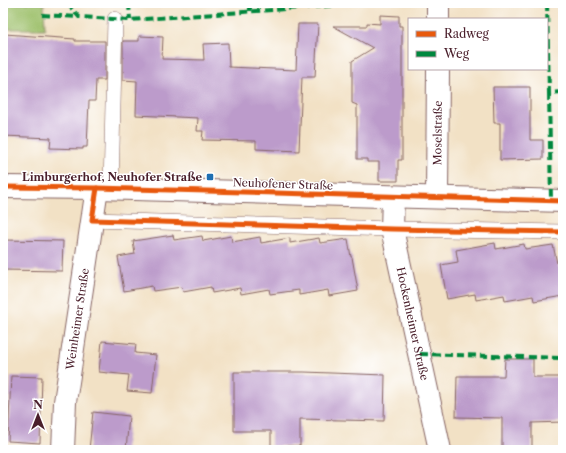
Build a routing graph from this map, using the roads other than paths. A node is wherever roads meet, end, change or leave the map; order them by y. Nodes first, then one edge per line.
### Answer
1 (438, 3) edge
2 (438, 18) edge
3 (115, 19) dead end
4 (438, 70) edge
5 (3, 187) edge
6 (104, 189) junction
7 (393, 197) junction
8 (437, 197) junction
9 (563, 201) edge
10 (92, 220) junction
11 (392, 229) junction
12 (563, 232) edge
13 (62, 450) edge
14 (440, 450) edge

1 - 2 street
3 - 6 lane
4 - 8 street, Moselstraße
5 - 6 street, Neuhofener Straße
6 - 7 street, Neuhofener Straße
6 - 10 street, Weinheimer Straße
7 - 8 street, Neuhofener Straße
7 - 11 street, Hockenheimer Straße
8 - 9 street, Neuhofener Straße
10 - 11 lane
10 - 13 street, Weinheimer Straße
11 - 12 lane
11 - 14 street, Hockenheimer Straße

